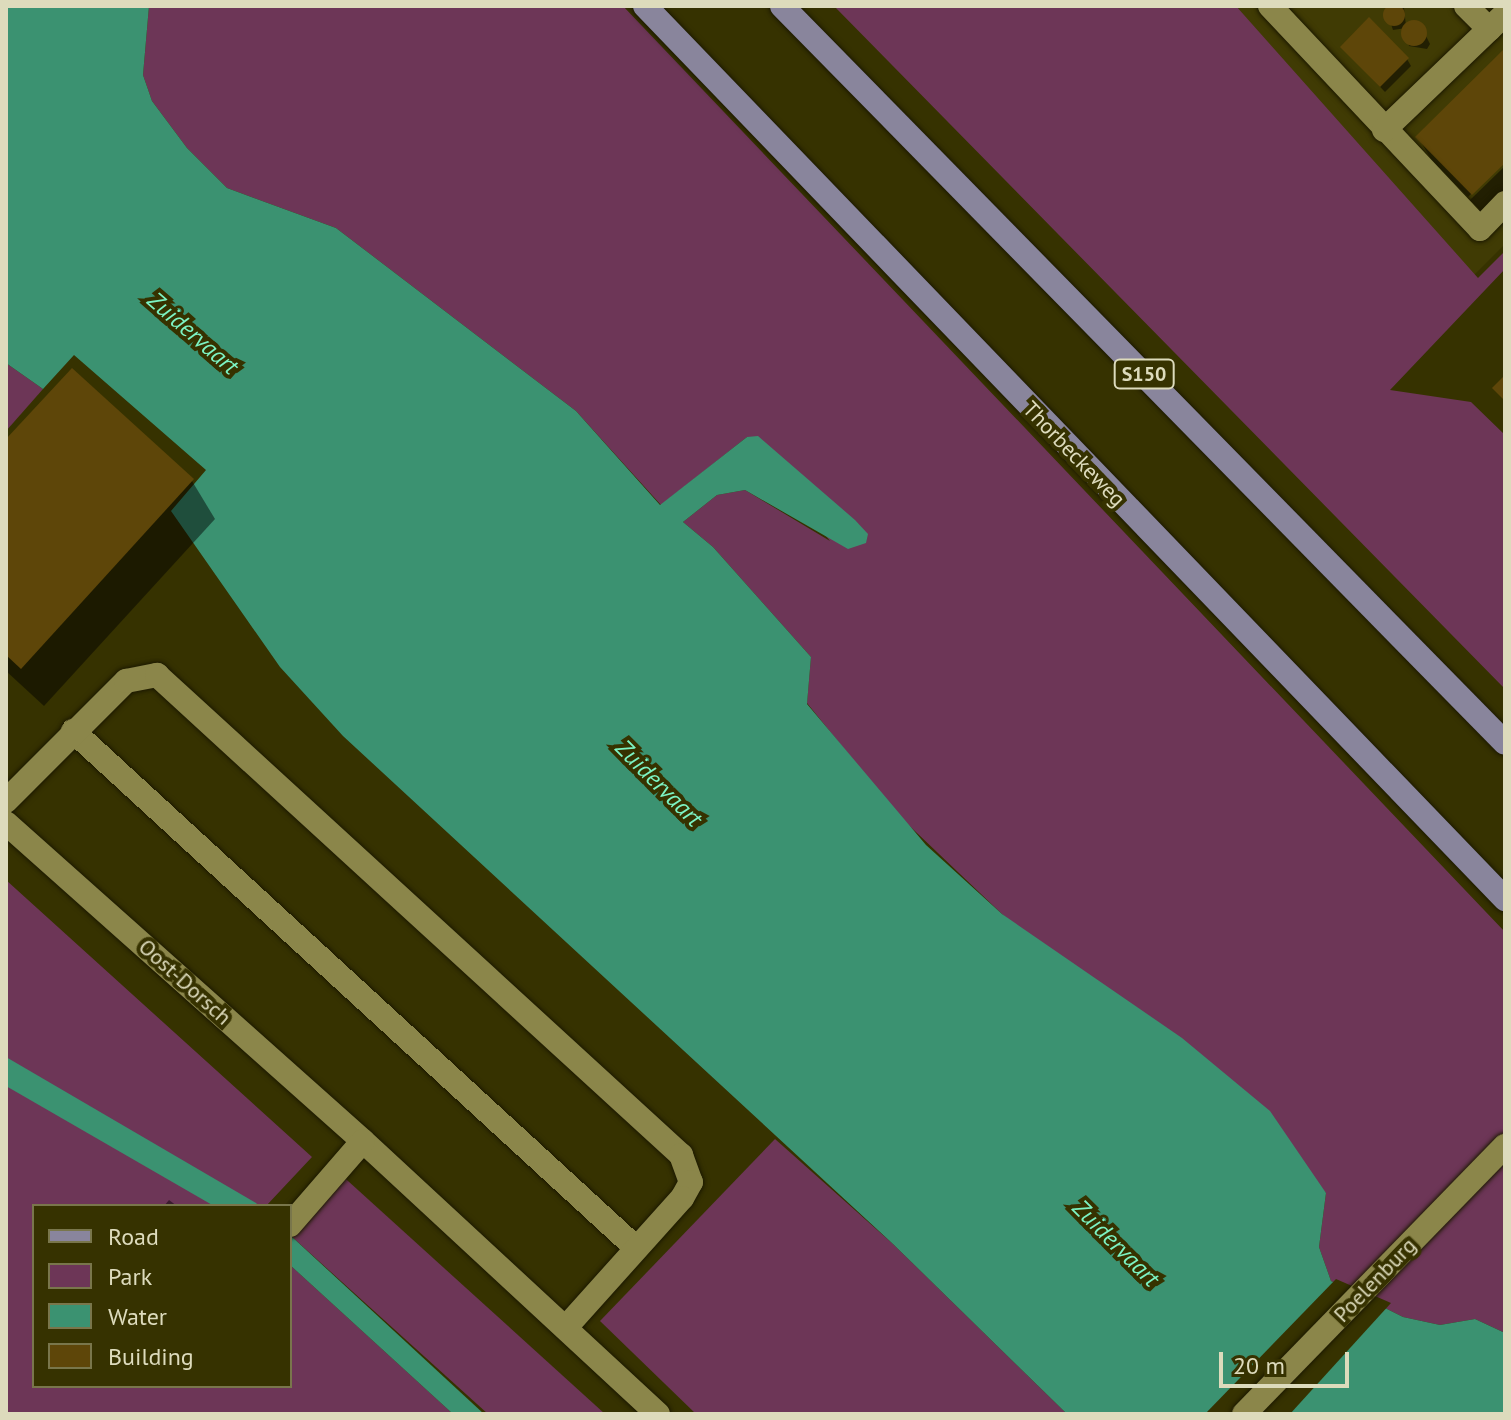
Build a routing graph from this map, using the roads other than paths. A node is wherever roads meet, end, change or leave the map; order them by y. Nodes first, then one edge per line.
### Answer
1 (645, 6) edge
2 (782, 6) edge
3 (1270, 6) edge
4 (1466, 6) edge
5 (1497, 22) edge
6 (1384, 130) junction
7 (1505, 203) edge
8 (73, 731) junction
9 (1505, 743) edge
10 (6, 801) edge
11 (6, 823) edge
12 (1505, 899) edge
13 (363, 1141) junction
14 (1505, 1146) edge
15 (292, 1223) edge
16 (636, 1248) junction
17 (567, 1326) junction
18 (658, 1414) edge
19 (1244, 1414) edge

1 - 12 main road, Thorbeckeweg
2 - 9 main road, S150
3 - 6 street
4 - 5 street
5 - 6 street
6 - 7 street
8 - 10 street
8 - 16 street
8 - 16 street
11 - 13 street, Oost-Dorsch
13 - 15 street
13 - 17 street, Oost-Dorsch
14 - 19 street, Poelenburg
16 - 17 street
17 - 18 street, Oost-Dorsch

